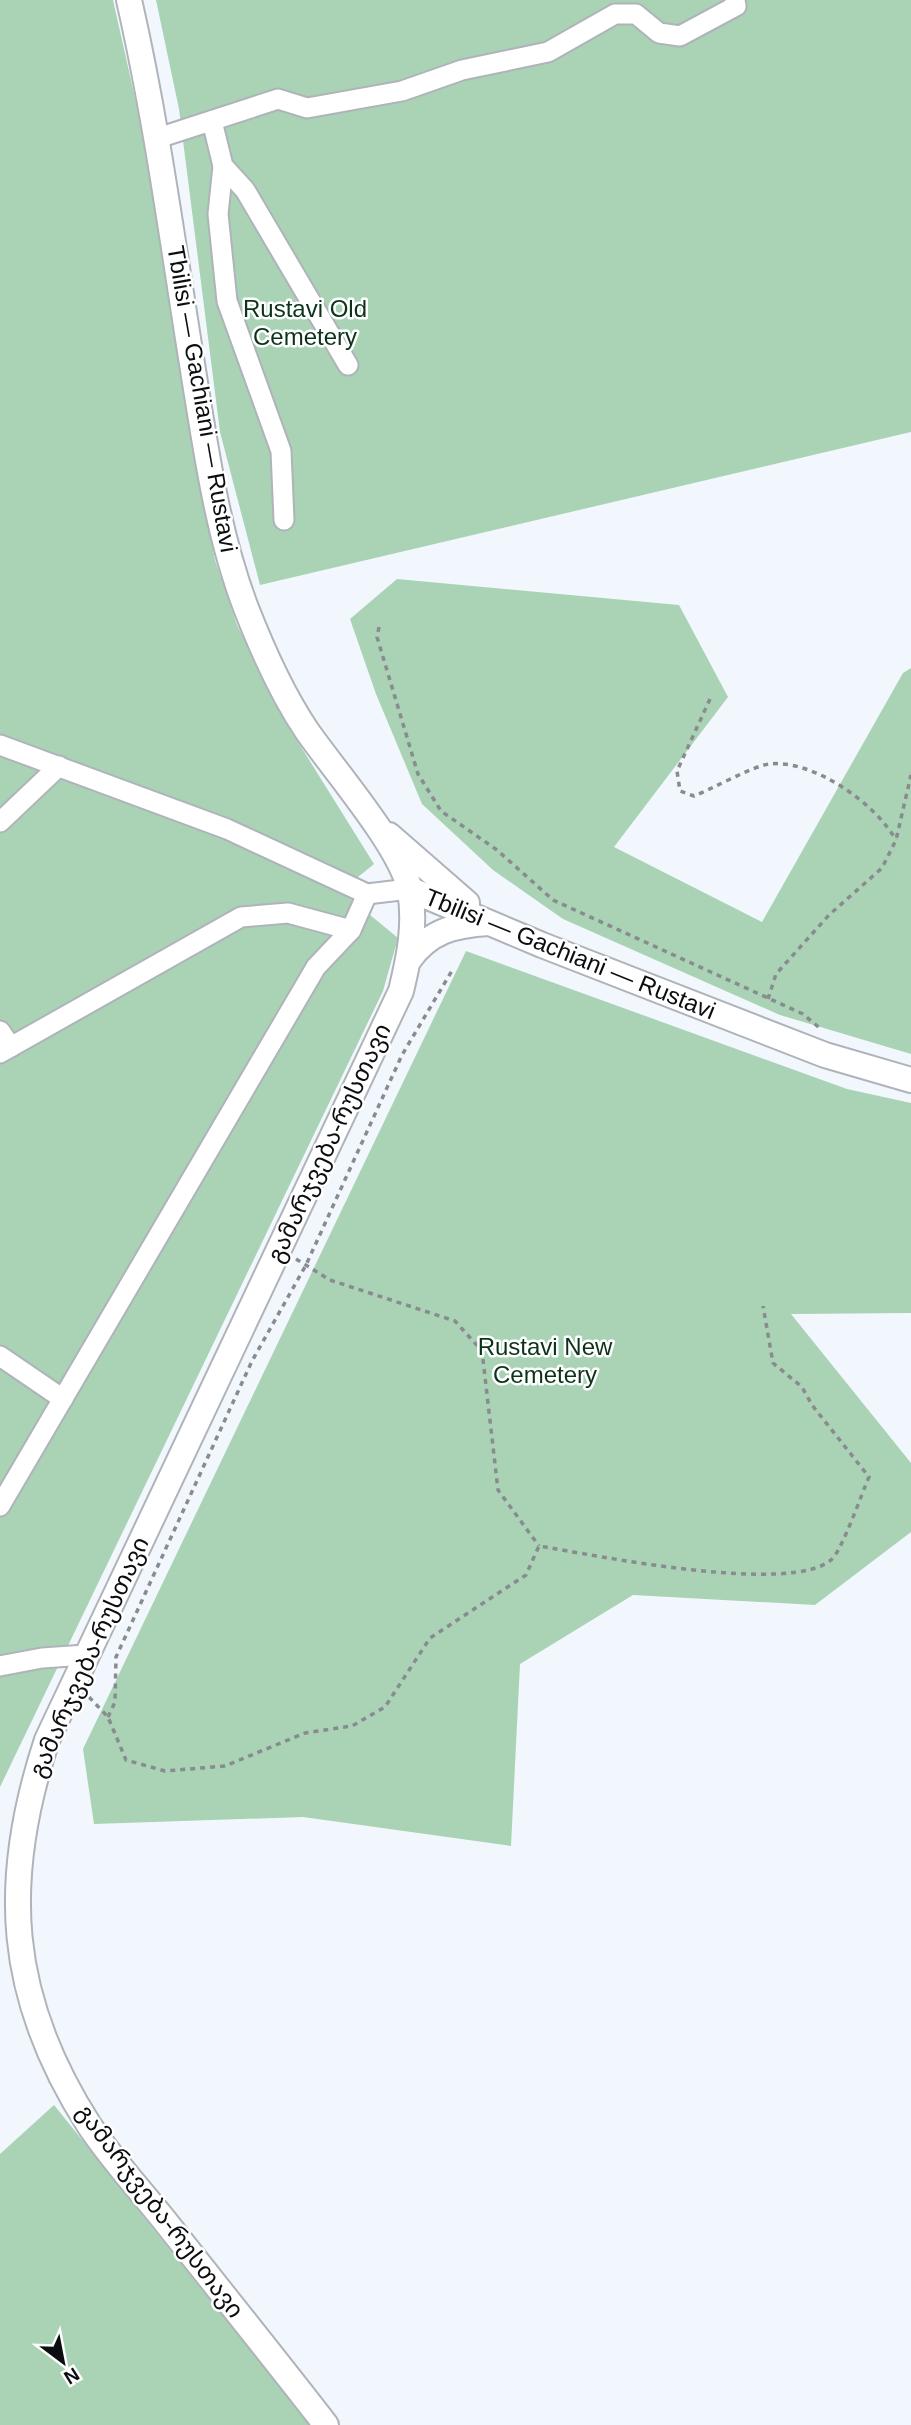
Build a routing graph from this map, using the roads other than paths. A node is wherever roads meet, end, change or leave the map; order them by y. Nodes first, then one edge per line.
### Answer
1 (129, 0) edge
2 (735, 0) edge
3 (212, 121) junction
4 (158, 138) junction
5 (223, 166) junction
6 (348, 365) dead end
7 (284, 520) dead end
8 (0, 745) edge
9 (59, 766) junction
10 (365, 810) junction
11 (0, 822) edge
12 (410, 889) junction
13 (367, 894) junction
14 (493, 922) junction
15 (351, 930) junction
16 (408, 961) junction
17 (4, 1044) edge
18 (911, 1080) edge
19 (0, 1356) edge
20 (63, 1399) junction
21 (0, 1506) edge
22 (86, 1654) junction
23 (0, 1666) edge
24 (326, 2425) edge

1 - 4 main road, Tbilisi — Gachiani — Rustavi
2 - 3 street
3 - 4 street
3 - 5 street
4 - 10 main road, Tbilisi — Gachiani — Rustavi
5 - 6 street
5 - 7 street
8 - 9 street
9 - 11 street
9 - 13 street
10 - 12 main road, Tbilisi — Gachiani — Rustavi
10 - 14 main road
12 - 13 street
12 - 14 main road, Tbilisi — Gachiani — Rustavi
12 - 16 main road, გამარჯვება-რუსთავი
13 - 15 street
14 - 16 main road
14 - 18 main road, Tbilisi — Gachiani — Rustavi
15 - 17 street
15 - 20 street
16 - 22 main road, გამარჯვება-რუსთავი
19 - 20 street
20 - 21 street
22 - 23 street
22 - 24 main road, გამარჯვება-რუსთავი

